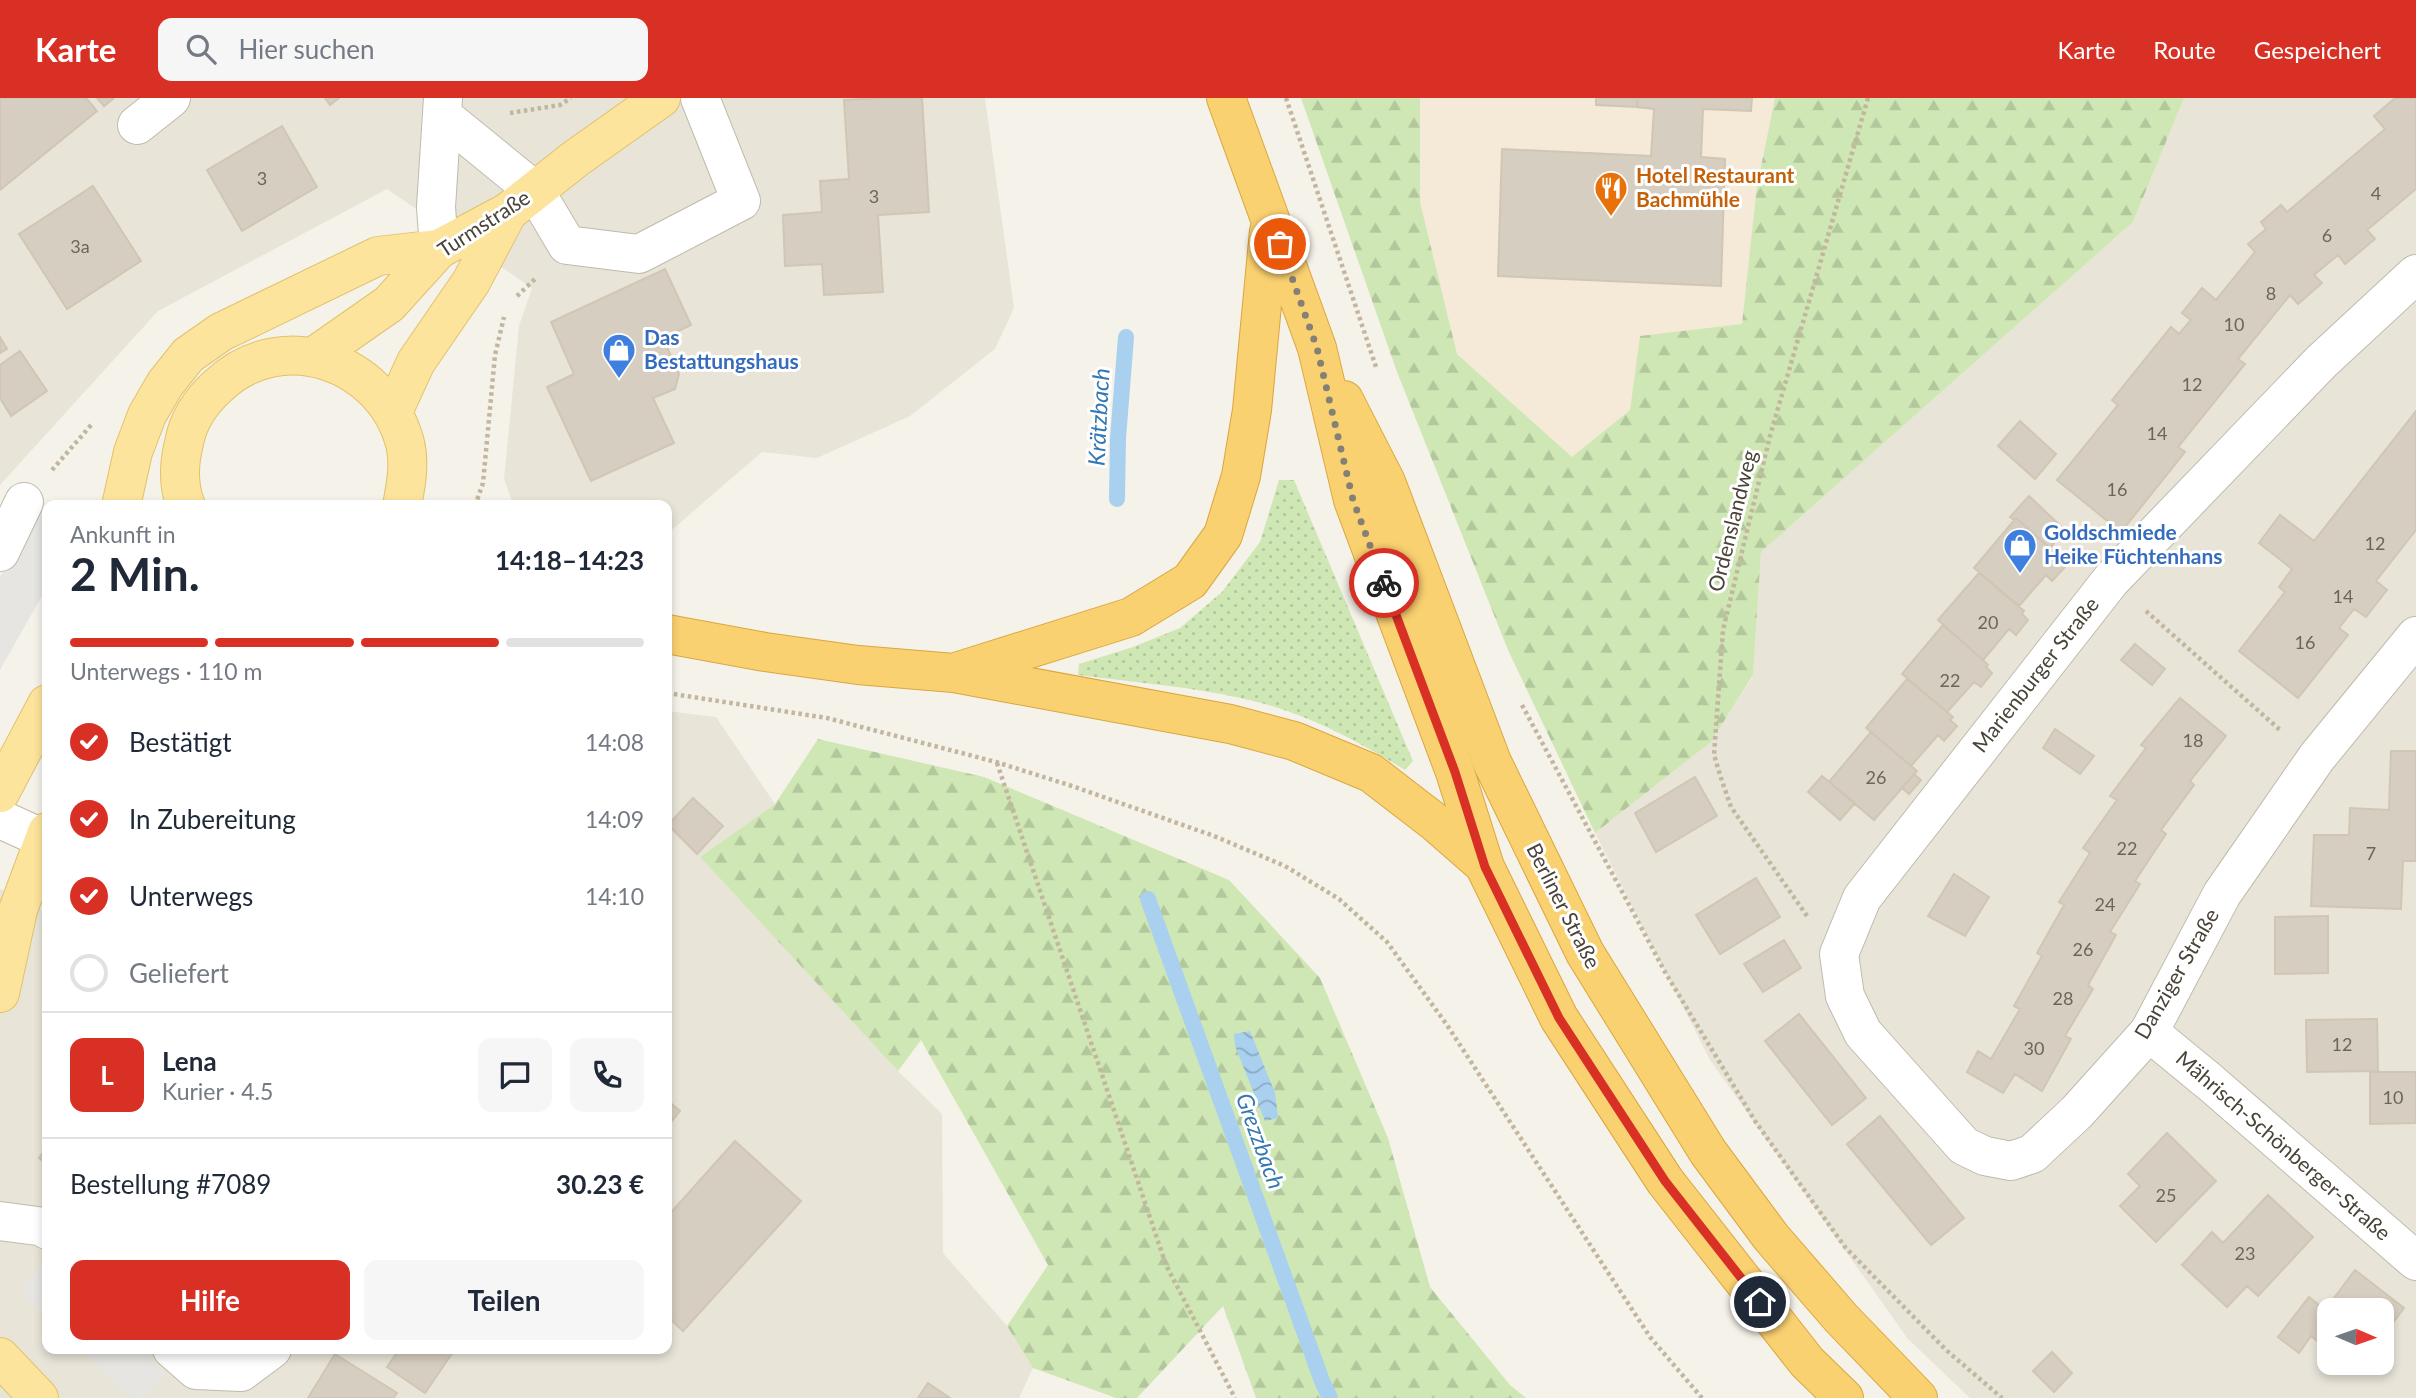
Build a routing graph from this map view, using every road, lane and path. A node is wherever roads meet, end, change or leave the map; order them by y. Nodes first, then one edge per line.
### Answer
1 (171, 98) edge
2 (661, 98) edge
3 (700, 98) edge
4 (1226, 98) edge
5 (1868, 98) edge
6 (443, 107) edge
7 (137, 125) dead end
8 (522, 201) junction
9 (1270, 218) junction
10 (439, 249) junction
11 (2416, 274) edge
12 (506, 306) dead end
13 (1317, 348) junction
14 (313, 357) junction
15 (393, 412) junction
16 (122, 500) edge
17 (185, 500) edge
18 (403, 500) edge
19 (477, 500) edge
20 (24, 502) dead end
21 (0, 552) edge
22 (2111, 580) junction
23 (672, 635) edge
24 (2416, 636) edge
25 (954, 673) junction
26 (672, 694) edge
27 (42, 713) edge
28 (1534, 726) dead end
29 (2281, 731) dead end
30 (996, 762) junction
31 (0, 793) edge
32 (0, 819) edge
33 (42, 835) edge
34 (42, 847) edge
35 (1485, 867) junction
36 (1813, 922) dead end
37 (1839, 954) joint
38 (0, 993) edge
39 (2149, 1032) junction
40 (0, 1221) edge
41 (42, 1227) edge
42 (2416, 1261) edge
43 (178, 1354) edge
44 (265, 1354) edge
45 (0, 1357) edge
46 (39, 1398) edge
47 (1234, 1398) edge
48 (1702, 1398) edge
49 (1844, 1398) edge
50 (1918, 1398) edge
51 (2002, 1398) edge

1 - 7 street
2 - 8 main road, Turmstraße
3 - 8 street
4 - 9 highway, Berliner Straße
5 - 36 path, Ordenslandweg
6 - 8 street
6 - 10 street
8 - 10 main road, Turmstraße
8 - 15 main road
9 - 13 highway, Berliner Straße
9 - 25 highway
10 - 14 main road, Turmstraße
10 - 16 main road
11 - 22 street, Marienburger Straße
12 - 19 path
13 - 35 highway, Berliner Straße
13 - 50 highway, Berliner Straße
14 - 15 main road
14 - 17 main road
15 - 18 main road
20 - 21 street
22 - 29 path
22 - 37 street, Marienburger Straße
23 - 25 highway
24 - 39 street, Danziger Straße
25 - 35 highway
26 - 30 path
27 - 31 main road
28 - 51 path
30 - 47 path
30 - 48 path
32 - 33 street
34 - 38 main road
35 - 49 highway, Berliner Straße
37 - 39 street, Danziger Straße
39 - 42 street, Mährisch-Schönberger-Straße
40 - 41 street
43 - 44 street
45 - 46 main road

